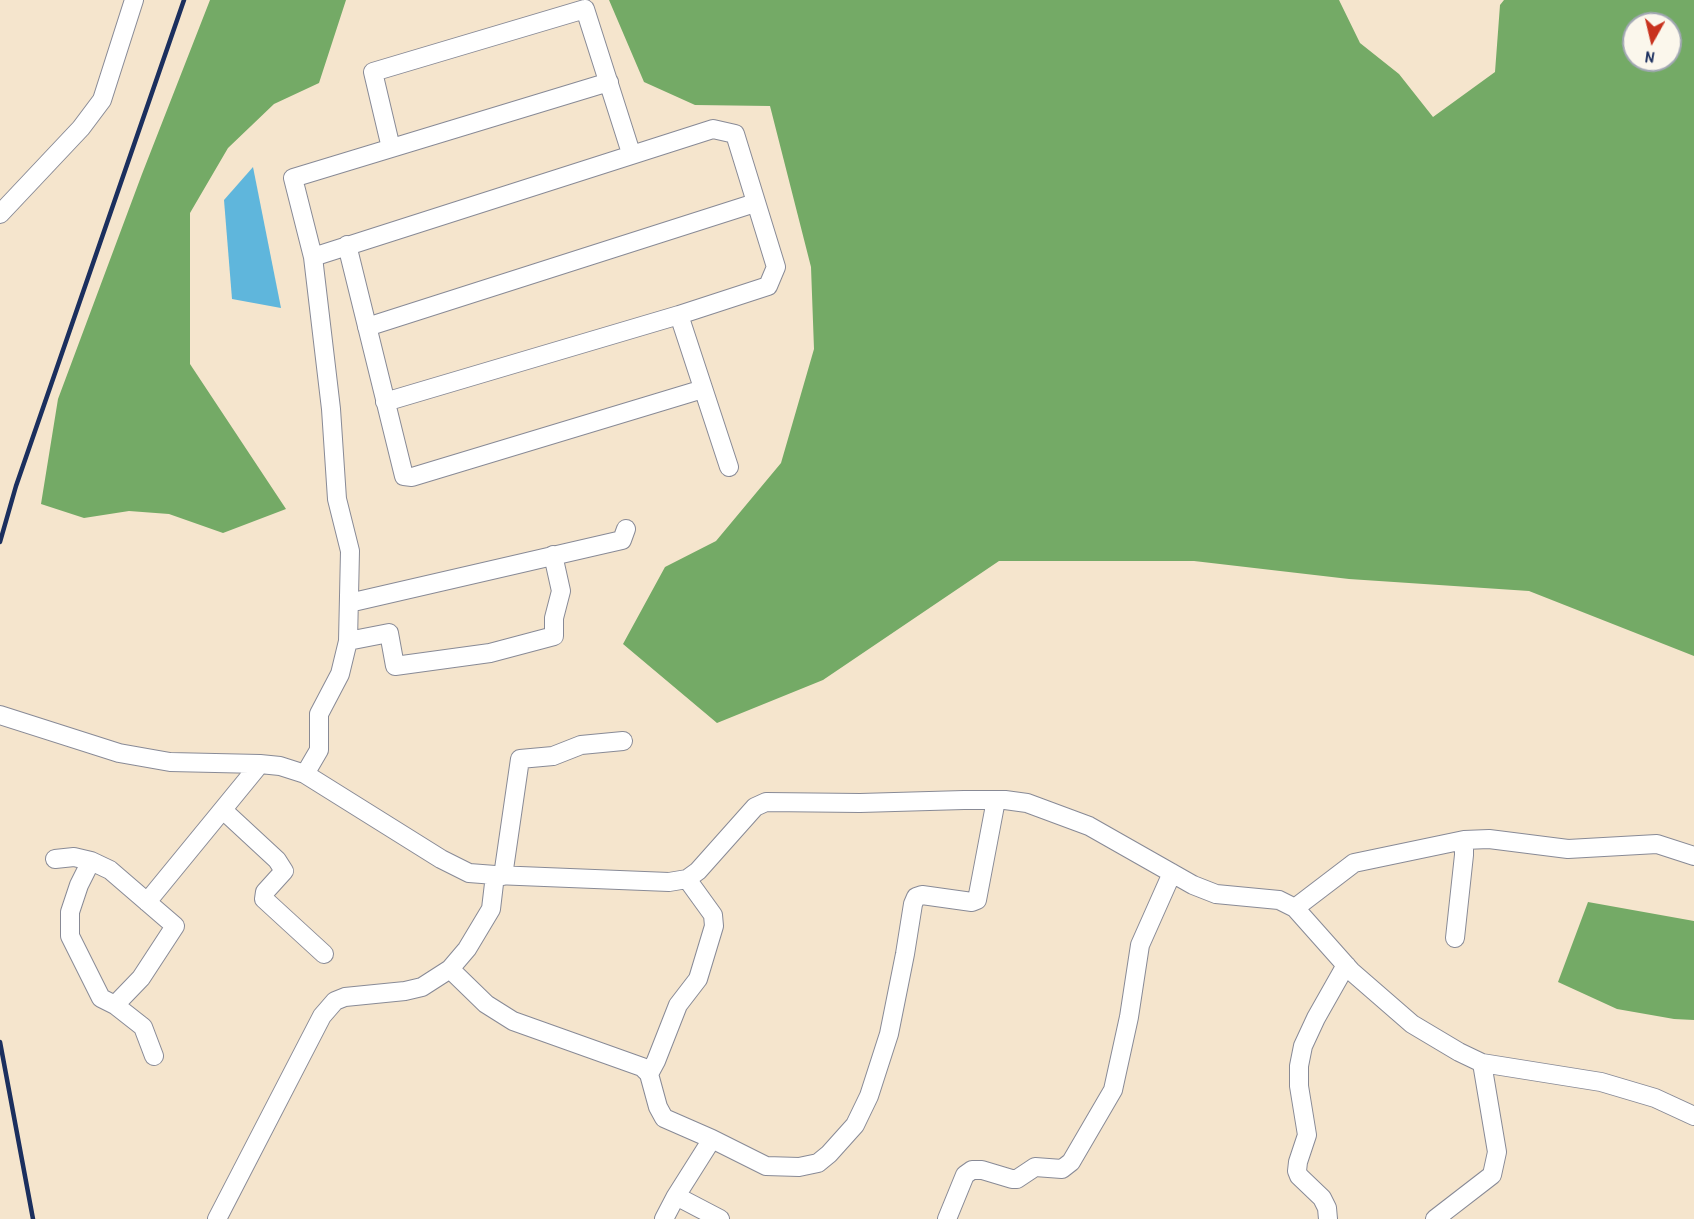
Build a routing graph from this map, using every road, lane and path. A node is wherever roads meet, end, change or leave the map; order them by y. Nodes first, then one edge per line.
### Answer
1 (134, 0) edge
2 (609, 82) junction
3 (391, 148) junction
4 (631, 153) junction
5 (755, 203) junction
6 (0, 214) edge
7 (347, 245) junction
8 (313, 257) junction
9 (680, 315) junction
10 (367, 327) junction
11 (703, 389) junction
12 (385, 402) junction
13 (729, 467) dead end
14 (626, 529) dead end
15 (553, 555) junction
16 (349, 603) junction
17 (348, 641) junction
18 (0, 715) edge
19 (623, 741) dead end
20 (260, 764) junction
21 (305, 774) junction
22 (996, 800) junction
23 (223, 810) junction
24 (1464, 840) junction
25 (1694, 856) edge
26 (55, 859) dead end
27 (91, 861) junction
28 (1173, 873) junction
29 (499, 876) junction
30 (687, 879) junction
31 (147, 902) junction
32 (1295, 908) junction
33 (1455, 938) dead end
34 (324, 954) dead end
35 (1346, 965) junction
36 (450, 969) junction
37 (115, 1005) junction
38 (154, 1056) dead end
39 (1482, 1063) junction
40 (649, 1074) junction
41 (1694, 1116) edge
42 (712, 1139) junction
43 (676, 1196) junction
44 (217, 1219) edge
45 (664, 1219) edge
46 (720, 1219) edge
47 (947, 1219) edge
48 (1328, 1219) edge
49 (1435, 1219) edge

1 - 6 street
2 - 3 street
2 - 3 street
2 - 4 street
3 - 8 street
4 - 5 street
4 - 7 street
5 - 9 street
5 - 10 street
7 - 8 street
7 - 10 street
8 - 16 street
9 - 11 street
9 - 12 street
10 - 12 street
11 - 12 street
11 - 13 street
14 - 15 street
15 - 16 street
15 - 17 street
16 - 17 street
17 - 21 street
18 - 20 street
19 - 29 street
20 - 21 street
20 - 23 street
21 - 29 street
22 - 28 street
22 - 30 street
22 - 42 street
23 - 31 street
23 - 34 street
24 - 25 street
24 - 32 street
24 - 33 street
26 - 27 street
27 - 31 street
27 - 37 street
28 - 32 street
28 - 47 street
29 - 30 street
29 - 36 street
30 - 40 street
31 - 37 street
32 - 35 street
35 - 39 street
35 - 48 street
36 - 40 street
36 - 44 street
37 - 38 street
39 - 41 street
39 - 49 street
40 - 42 street
42 - 43 street
43 - 45 street
43 - 46 street

